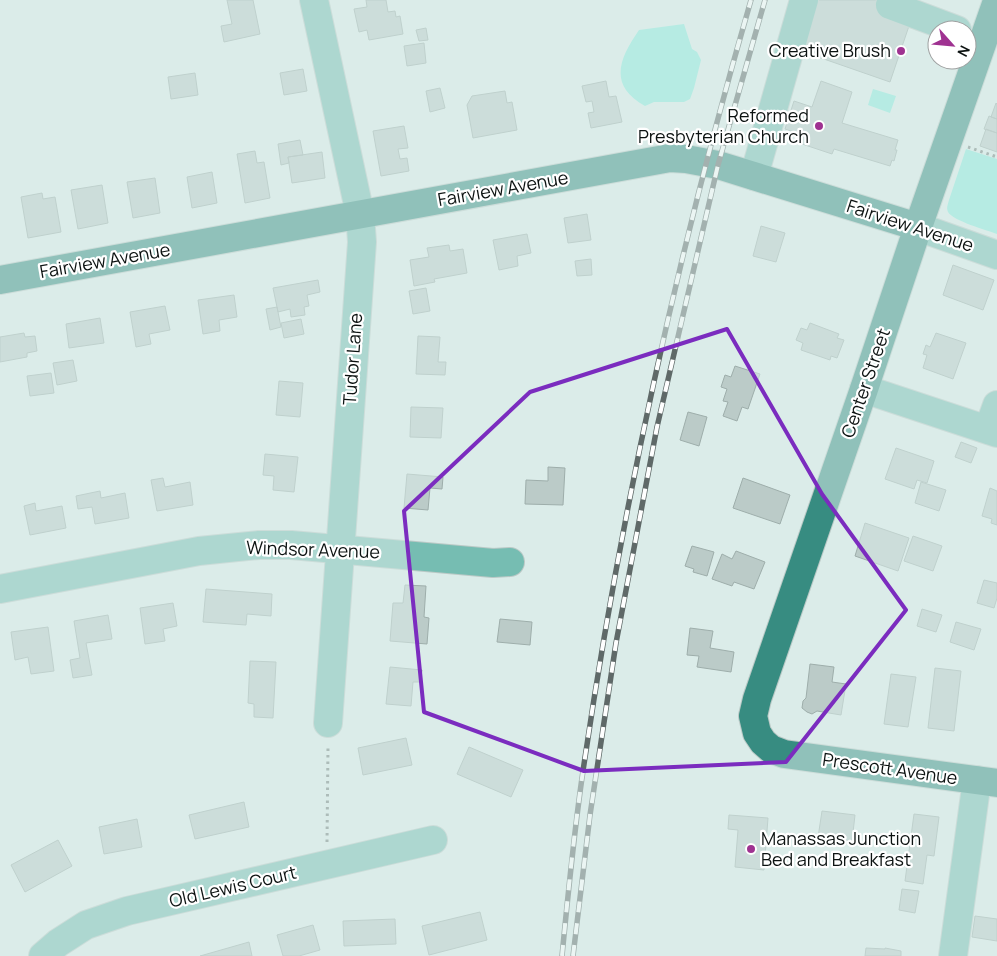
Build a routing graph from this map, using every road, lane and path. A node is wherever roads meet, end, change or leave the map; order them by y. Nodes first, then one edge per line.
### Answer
1 (314, 0) edge
2 (804, 0) edge
3 (892, 0) edge
4 (997, 1) edge
5 (930, 20) edge
6 (977, 34) edge
7 (965, 70) edge
8 (965, 146) dead end
9 (997, 157) edge
10 (754, 176) junction
11 (360, 214) junction
12 (918, 227) junction
13 (997, 255) edge
14 (0, 280) edge
15 (864, 389) junction
16 (994, 423) edge
17 (340, 549) junction
18 (510, 562) dead end
19 (0, 589) edge
20 (328, 722) joint
21 (784, 754) joint
22 (987, 782) edge
23 (433, 840) dead end
24 (327, 865) junction
25 (43, 956) edge
26 (953, 956) edge

1 - 11 street, Tudor Lane
2 - 10 street
3 - 5 street
4 - 6 main road, Center Street
7 - 12 main road, Center Street
8 - 9 path
10 - 11 main road, Fairview Avenue
10 - 12 main road, Fairview Avenue
11 - 14 main road, Fairview Avenue
11 - 17 street, Tudor Lane
12 - 13 street, Fairview Avenue
12 - 15 main road, Center Street
15 - 16 street
15 - 21 main road, Center Street
17 - 18 street, Windsor Avenue
17 - 19 street, Windsor Avenue
17 - 20 street, Tudor Lane
20 - 24 path
21 - 22 main road, Prescott Avenue
22 - 26 street
23 - 24 street, Old Lewis Court
24 - 25 street, Old Lewis Court

